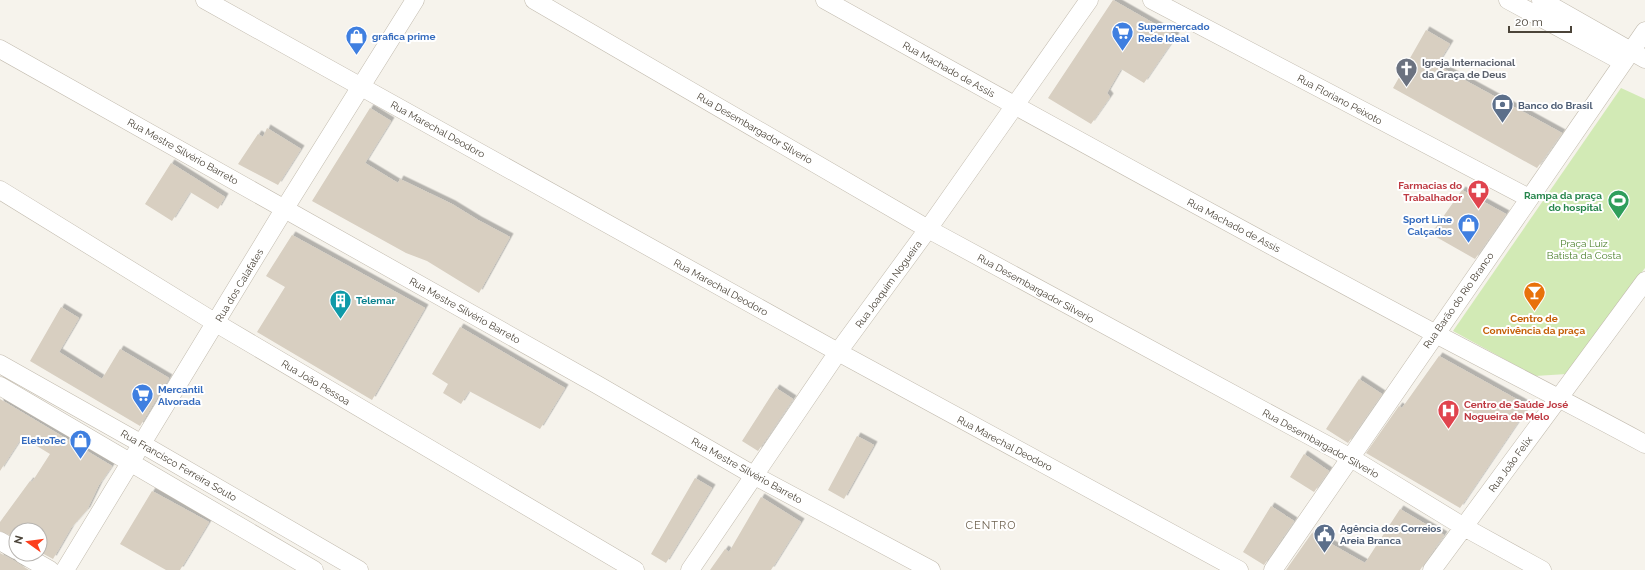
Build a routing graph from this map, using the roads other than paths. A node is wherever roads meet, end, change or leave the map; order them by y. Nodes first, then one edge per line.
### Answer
1 (205, 0) edge
2 (415, 0) edge
3 (534, 0) edge
4 (825, 0) edge
5 (1090, 0) edge
6 (1152, 0) edge
7 (1508, 0) edge
8 (1541, 0) edge
9 (1645, 31) edge
10 (0, 49) edge
11 (1633, 57) edge
12 (361, 87) junction
13 (1014, 106) junction
14 (0, 190) edge
15 (1529, 198) junction
16 (285, 208) junction
17 (928, 229) junction
18 (1645, 281) edge
19 (216, 323) junction
20 (1435, 334) junction
21 (838, 352) junction
22 (6, 367) edge
23 (1, 387) edge
24 (1560, 397) junction
25 (142, 444) junction
26 (1645, 444) edge
27 (1351, 458) junction
28 (129, 463) junction
29 (755, 476) junction
30 (1464, 527) junction
31 (36, 562) edge
32 (347, 567) edge
33 (50, 570) edge
34 (64, 570) edge
35 (314, 570) edge
36 (635, 570) edge
37 (690, 570) edge
38 (931, 570) edge
39 (1239, 570) edge
40 (1273, 570) edge
41 (1432, 570) edge
42 (1542, 570) edge

1 - 12 street, Rua Marechal Deodoro
2 - 12 street, Rua dos Calafates
3 - 17 street, Rua Desembargador Silverio
4 - 13 street, Rua Machado de Assis
5 - 13 street, Rua Joaquim Nogueira
6 - 15 street, Rua Floriano Peixoto
7 - 11 street
8 - 11 street
9 - 11 street, Rua Barão do Rio Branco
10 - 16 street, Rua Mestre Silvério Barreto
11 - 15 street, Rua Barão do Rio Branco
12 - 16 street, Rua dos Calafates
12 - 21 street, Rua Marechal Deodoro
13 - 17 street, Rua Joaquim Nogueira
13 - 20 street, Rua Machado de Assis
14 - 19 street, Rua João Pessoa
15 - 20 street, Rua Barão do Rio Branco
16 - 19 street, Rua dos Calafates
16 - 29 street, Rua Mestre Silvério Barreto
17 - 21 street, Rua Joaquim Nogueira
17 - 27 street, Rua Desembargador Silverio
18 - 24 street, Rua João Felix
19 - 25 street, Rua dos Calafates
19 - 36 street, Rua João Pessoa
20 - 24 street, Rua Machado de Assis
20 - 27 street, Rua Barão do Rio Branco
21 - 29 street, Rua Joaquim Nogueira
21 - 39 street, Rua Marechal Deodoro
22 - 23 street, Rua Francisco Ferreira Souto
22 - 25 street, Rua Francisco Ferreira Souto
23 - 28 street, Rua Francisco Ferreira Souto
24 - 26 street, Rua Machado de Assis
24 - 30 street, Rua João Felix
25 - 28 street, Rua dos Calafates
25 - 32 street, Rua Francisco Ferreira Souto
27 - 30 street, Rua Desembargador Silverio
27 - 40 street, Rua Barão do Rio Branco
28 - 34 street, Rua dos Calafates
28 - 35 street, Rua Francisco Ferreira Souto
29 - 37 street, Rua Joaquim Nogueira
29 - 38 street, Rua Mestre Silvério Barreto
30 - 41 street, Rua João Felix
30 - 42 street, Rua Desembargador Silverio
31 - 33 street

